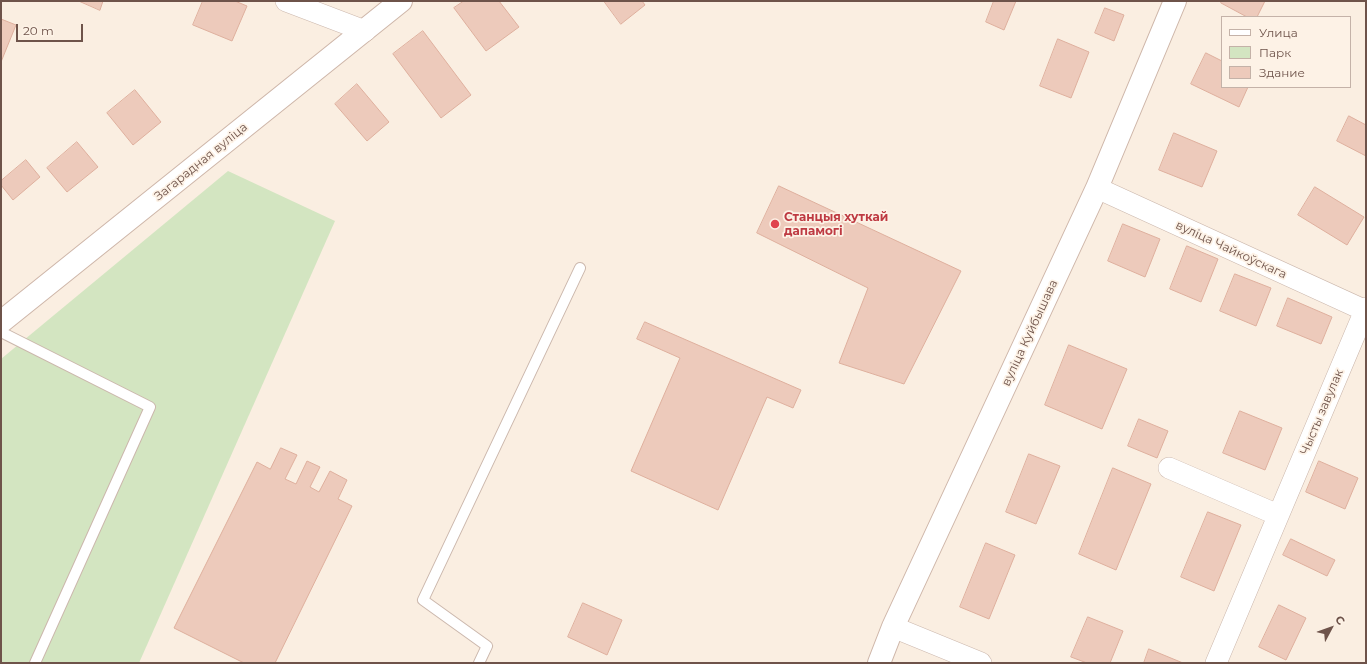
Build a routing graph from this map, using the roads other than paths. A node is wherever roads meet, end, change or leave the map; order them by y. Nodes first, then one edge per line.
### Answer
1 (286, 1) edge
2 (401, 1) edge
3 (1175, 1) edge
4 (365, 31) junction
5 (1097, 188) junction
6 (580, 268) dead end
7 (1366, 310) edge
8 (1, 322) edge
9 (1, 332) edge
10 (1169, 468) dead end
11 (1278, 515) junction
12 (893, 627) junction
13 (35, 663) edge
14 (479, 663) edge
15 (879, 663) edge
16 (981, 663) edge
17 (1216, 663) edge

1 - 4 street
2 - 4 street, Загарадная вуліца
3 - 5 street, вуліца Куйбышава
4 - 8 street, Загарадная вуліца
5 - 7 street, вуліца Чайкоўскага
5 - 12 street, вуліца Куйбышава
6 - 14 lane
7 - 11 street, Чысты завулак
9 - 13 lane
10 - 11 street
11 - 17 street, Чысты завулак
12 - 15 street, вуліца Куйбышава
12 - 16 street

